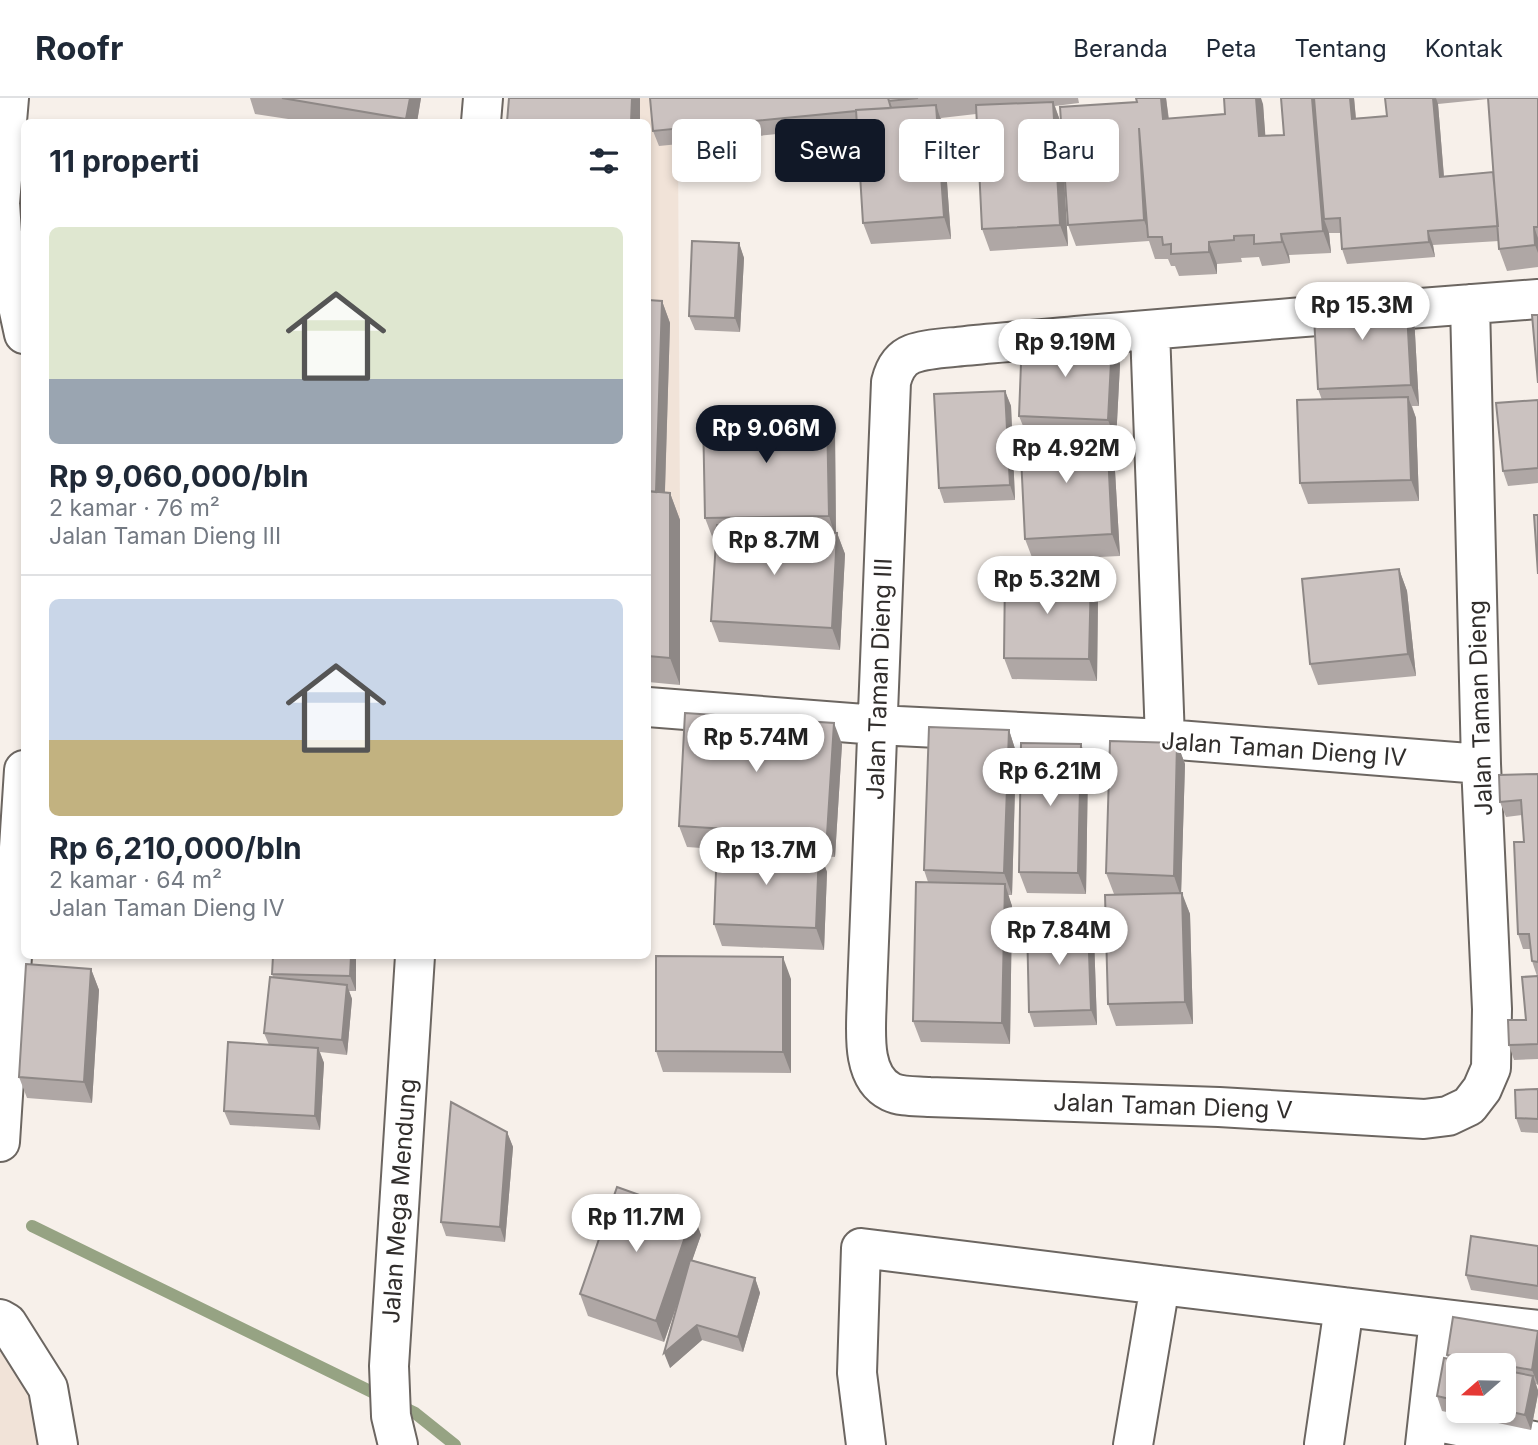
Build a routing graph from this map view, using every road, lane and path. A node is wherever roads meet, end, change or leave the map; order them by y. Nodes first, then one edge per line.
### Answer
1 (9, 98) edge
2 (483, 98) edge
3 (481, 119) edge
4 (1538, 299) edge
5 (1470, 304) junction
6 (21, 320) edge
7 (1150, 330) junction
8 (651, 707) edge
9 (877, 725) junction
10 (1165, 739) junction
11 (1481, 764) junction
12 (21, 816) edge
13 (415, 959) edge
14 (878, 1084) joint
15 (1469, 1106) joint
16 (0, 1142) edge
17 (1160, 1285) junction
18 (1345, 1307) junction
19 (0, 1319) edge
20 (1438, 1319) junction
21 (1538, 1330) edge
22 (394, 1430) edge
23 (1426, 1433) edge
24 (1538, 1442) edge
25 (1324, 1444) edge
26 (58, 1445) edge
27 (866, 1445) edge
28 (1133, 1445) edge

1 - 6 street
2 - 3 street
4 - 5 street
5 - 7 street
5 - 11 street, Jalan Taman Dieng
7 - 9 street, Jalan Taman Dieng III
7 - 10 street
8 - 9 street, Jalan Taman Dieng IV
9 - 10 street, Jalan Taman Dieng IV
9 - 14 street, Jalan Taman Dieng III
10 - 11 street, Jalan Taman Dieng IV
11 - 15 street, Jalan Taman Dieng
12 - 16 street
13 - 22 street, Jalan Mega Mendung
14 - 15 street, Jalan Taman Dieng V
17 - 18 street
17 - 27 street
17 - 28 street
18 - 20 street
18 - 25 street
19 - 26 street
20 - 21 street
20 - 23 street
23 - 24 street

